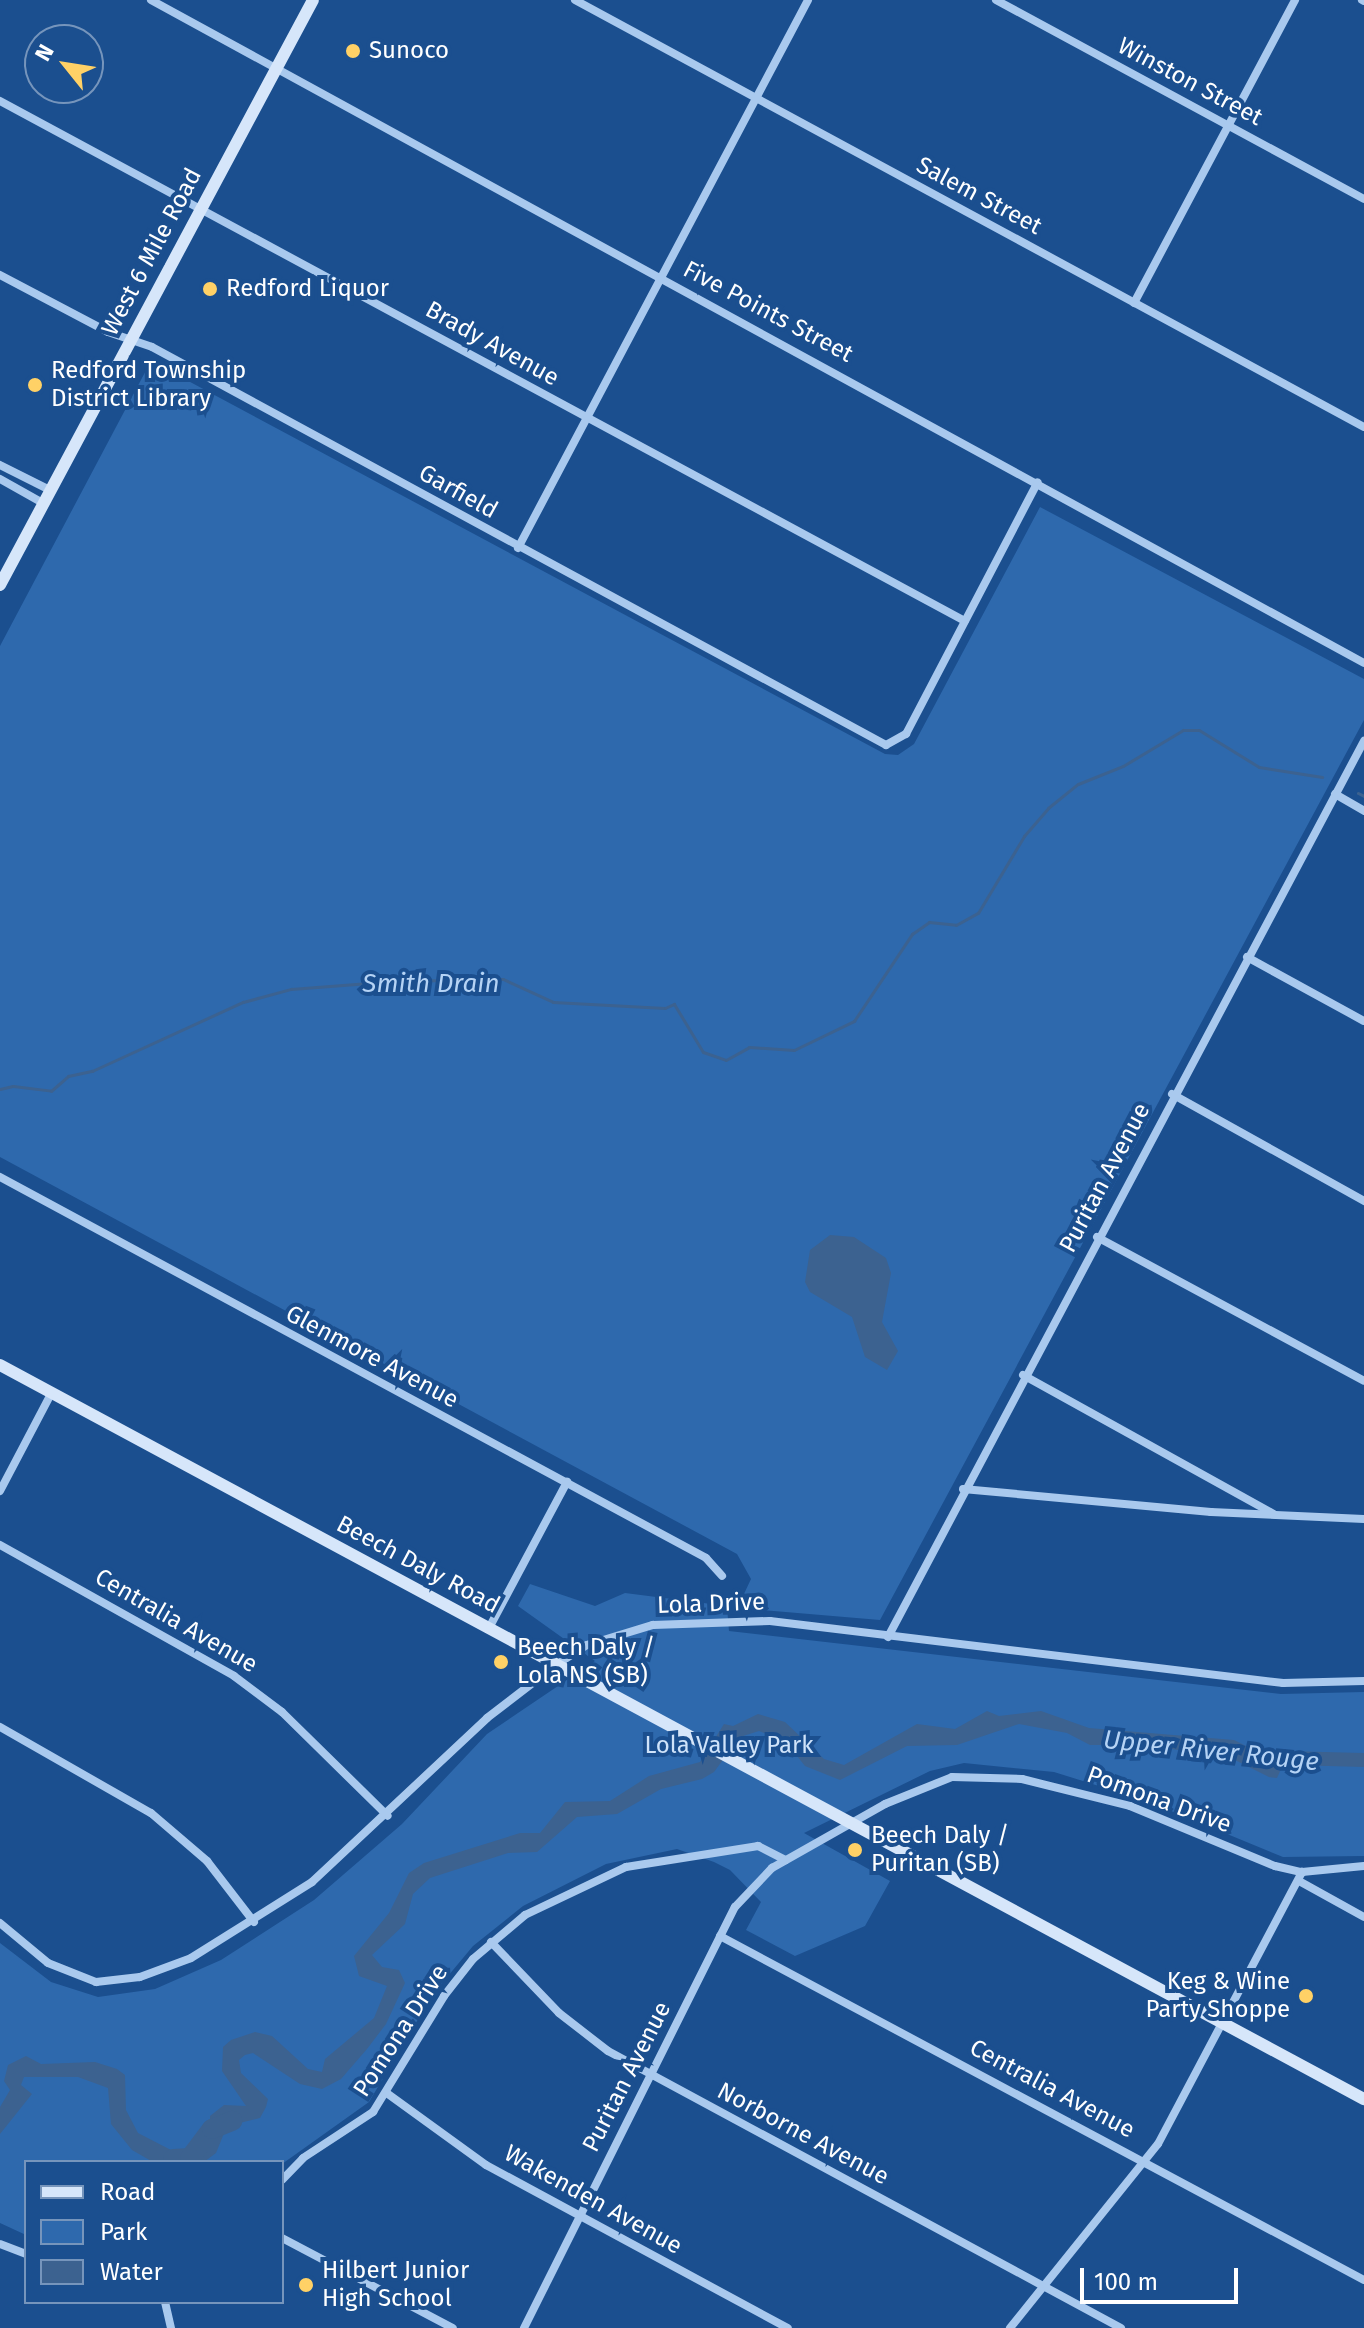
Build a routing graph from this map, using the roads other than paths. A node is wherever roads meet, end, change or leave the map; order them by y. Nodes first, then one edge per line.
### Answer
1 (151, 0) edge
2 (313, 0) edge
3 (575, 0) edge
4 (808, 0) edge
5 (996, 0) edge
6 (1295, 0) edge
7 (276, 66) junction
8 (757, 98) junction
9 (0, 101) edge
10 (1227, 125) junction
11 (1364, 199) edge
12 (201, 207) junction
13 (0, 275) edge
14 (662, 278) junction
15 (1134, 303) junction
16 (131, 339) junction
17 (588, 418) junction
18 (1364, 427) edge
19 (0, 465) edge
20 (0, 479) edge
21 (1038, 482) junction
22 (50, 490) junction
23 (43, 503) junction
24 (518, 548) junction
25 (0, 585) edge
26 (965, 621) junction
27 (1364, 663) edge
28 (1364, 741) edge
29 (1335, 794) junction
30 (1364, 811) edge
31 (1247, 957) junction
32 (1364, 1021) edge
33 (1172, 1094) junction
34 (0, 1177) edge
35 (1364, 1201) edge
36 (1097, 1237) junction
37 (0, 1365) edge
38 (1023, 1375) junction
39 (1364, 1381) edge
40 (52, 1392) junction
41 (567, 1482) junction
42 (963, 1489) junction
43 (0, 1491) edge
44 (1275, 1515) junction
45 (1364, 1519) edge
46 (0, 1545) edge
47 (722, 1576) dead end
48 (489, 1628) junction
49 (888, 1637) junction
50 (556, 1665) junction
51 (1364, 1681) edge
52 (0, 1727) edge
53 (388, 1816) junction
54 (848, 1826) junction
55 (786, 1860) junction
56 (1364, 1866) edge
57 (1300, 1876) junction
58 (1364, 1917) edge
59 (254, 1922) junction
60 (0, 1923) edge
61 (720, 1936) junction
62 (491, 1942) junction
63 (1224, 2024) junction
64 (651, 2075) junction
65 (388, 2094) junction
66 (1364, 2099) edge
67 (1145, 2162) junction
68 (284, 2178) edge
69 (580, 2217) junction
70 (284, 2239) edge
71 (0, 2244) edge
72 (24, 2253) edge
73 (1364, 2280) edge
74 (1041, 2286) junction
75 (165, 2304) edge
76 (171, 2328) edge
77 (453, 2328) edge
78 (524, 2328) edge
79 (788, 2328) edge
80 (1010, 2328) edge
81 (1121, 2328) edge

1 - 7 street, Five Points Street
2 - 7 main road, West 6 Mile Road
3 - 8 street, Salem Street
4 - 8 street
5 - 10 street, Winston Street
6 - 10 street
7 - 12 main road, West 6 Mile Road
7 - 14 street, Five Points Street
8 - 14 street
8 - 15 street, Salem Street
9 - 12 street, Brady Avenue
10 - 11 street, Winston Street
10 - 15 street
12 - 16 main road, West 6 Mile Road
12 - 17 street, Brady Avenue
13 - 16 street, Garfield
14 - 17 street
14 - 21 street, Five Points Street
15 - 18 street, Salem Street
16 - 22 main road, West 6 Mile Road
16 - 24 street, Garfield
17 - 24 street
17 - 26 street, Brady Avenue
19 - 22 street
20 - 23 street
21 - 26 street
21 - 27 street, Five Points Street
22 - 23 main road, West 6 Mile Road
23 - 25 main road, West 6 Mile Road
24 - 26 street, Garfield
28 - 29 street, Puritan Avenue
29 - 30 street
29 - 31 street, Puritan Avenue
31 - 32 street
31 - 33 street, Puritan Avenue
33 - 35 street
33 - 36 street, Puritan Avenue
34 - 41 street, Glenmore Avenue
36 - 38 street, Puritan Avenue
36 - 39 street
37 - 40 main road, Beech Daly Road
38 - 42 street, Puritan Avenue
38 - 44 street
40 - 43 street
40 - 48 main road, Beech Daly Road
41 - 47 street, Glenmore Avenue
41 - 48 street
42 - 44 street
42 - 49 street, Puritan Avenue
44 - 45 street
46 - 53 street, Centralia Avenue
48 - 50 main road, Beech Daly Road
49 - 50 street, Lola Drive
49 - 51 street, Lola Drive
50 - 53 street, Lola Drive
50 - 54 main road, Beech Daly Road
52 - 59 street
53 - 59 street, Lola Drive
54 - 55 street, Pomona Drive
54 - 57 street, Pomona Drive
54 - 63 main road, Beech Daly Road
55 - 61 street, Puritan Avenue
55 - 62 street, Pomona Drive
56 - 57 street, Pomona Drive
57 - 58 street
57 - 63 street
59 - 60 street, Lola Drive
61 - 64 street, Puritan Avenue
61 - 67 street, Centralia Avenue
62 - 64 street, Norborne Avenue
62 - 65 street, Pomona Drive
63 - 66 main road, Beech Daly Road
63 - 67 street
64 - 69 street, Puritan Avenue
64 - 74 street, Norborne Avenue
65 - 68 street, Pomona Drive
65 - 69 street, Wakenden Avenue
67 - 73 street, Centralia Avenue
67 - 74 street
69 - 78 street, Puritan Avenue
69 - 79 street, Wakenden Avenue
70 - 77 street
71 - 72 street
74 - 80 street
74 - 81 street, Norborne Avenue
75 - 76 street

